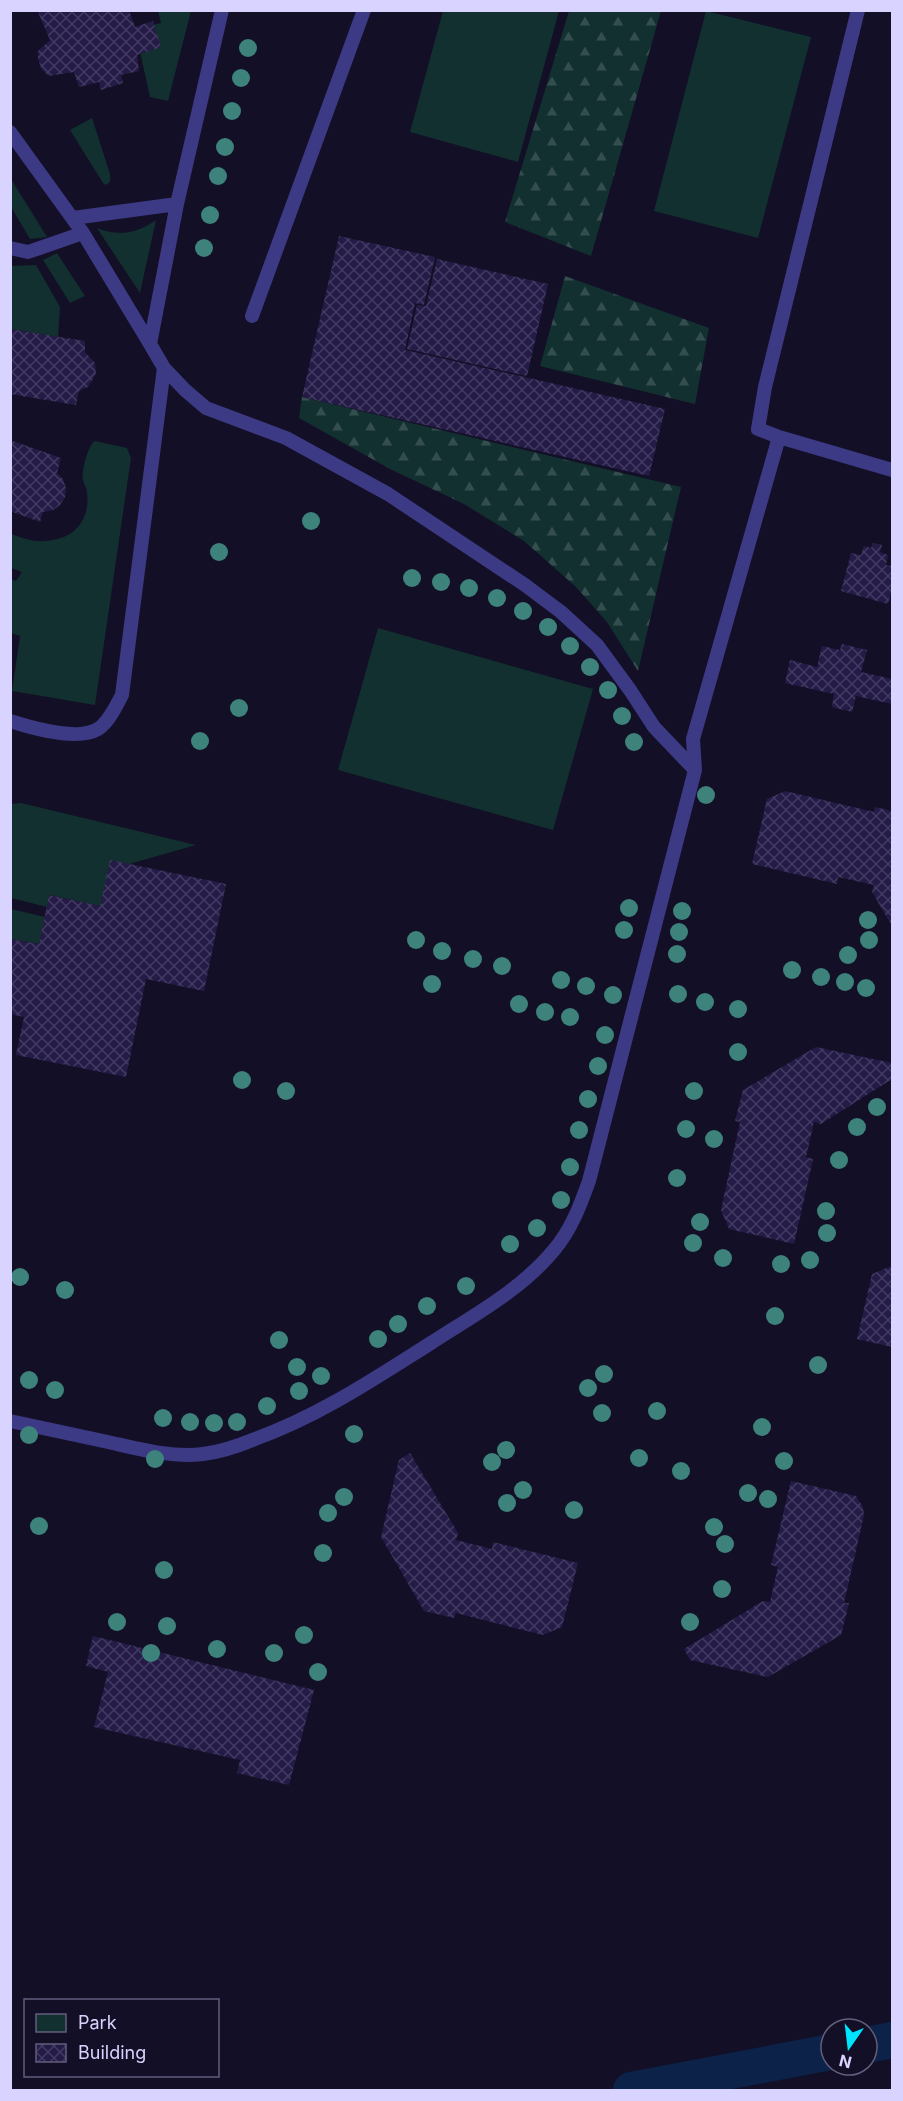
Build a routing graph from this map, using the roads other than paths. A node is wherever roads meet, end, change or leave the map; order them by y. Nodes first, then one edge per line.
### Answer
1 (222, 10) edge
2 (364, 10) edge
3 (858, 10) edge
4 (10, 132) edge
5 (177, 204) junction
6 (74, 218) junction
7 (83, 233) junction
8 (10, 248) edge
9 (252, 316) dead end
10 (150, 344) junction
11 (164, 368) junction
12 (779, 437) junction
13 (892, 470) edge
14 (10, 721) edge
15 (695, 770) junction
16 (10, 1421) edge

1 - 5 lane
2 - 9 lane
3 - 12 lane
4 - 6 lane
5 - 6 lane
5 - 10 lane
6 - 7 lane
7 - 8 lane
7 - 10 lane
10 - 11 lane
11 - 14 lane
11 - 15 lane
12 - 13 lane
12 - 15 lane
15 - 16 lane

